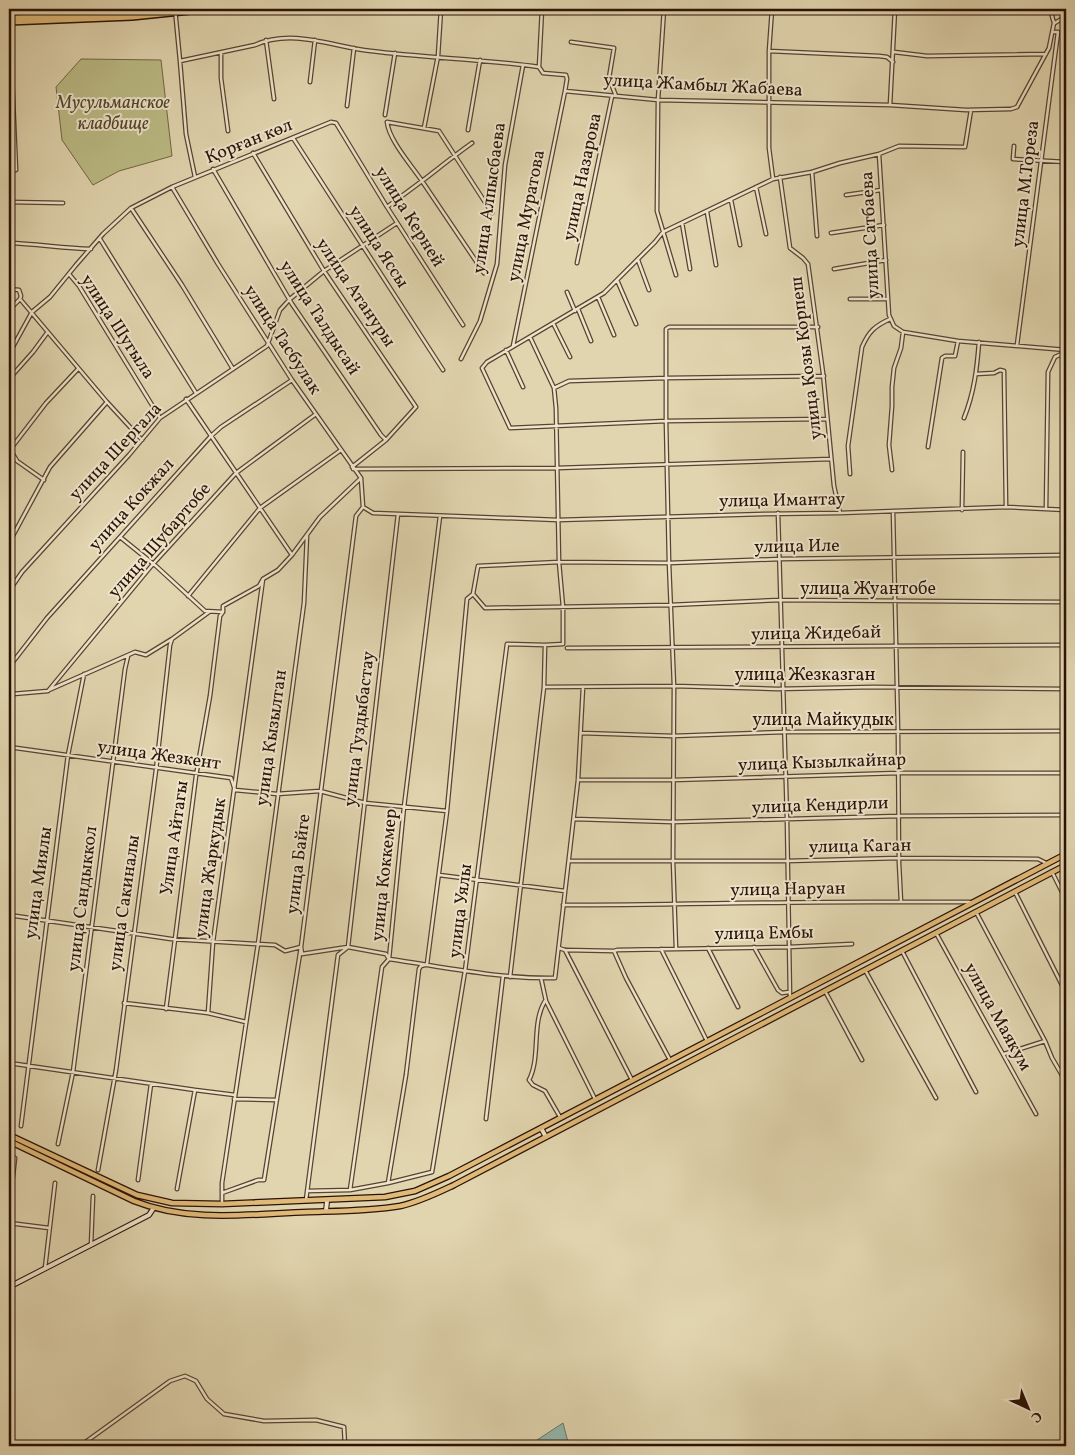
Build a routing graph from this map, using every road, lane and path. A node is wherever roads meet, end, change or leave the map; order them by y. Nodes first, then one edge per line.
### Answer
1 (46, 9) edge
2 (88, 9) edge
3 (210, 9) edge
4 (441, 9) edge
5 (542, 9) edge
6 (664, 9) edge
7 (772, 9) edge
8 (895, 9) edge
9 (1050, 9) edge
10 (179, 10) edge
11 (89, 16) junction
12 (1066, 16) edge
13 (46, 17) junction
14 (9, 18) edge
15 (9, 22) edge
16 (1054, 23) junction
17 (1053, 32) junction
18 (266, 40) junction
19 (315, 40) junction
20 (571, 42) dead end
21 (9, 43) edge
22 (354, 48) junction
23 (769, 51) junction
24 (894, 52) junction
25 (221, 53) junction
26 (395, 53) junction
27 (1046, 54) junction
28 (438, 56) junction
29 (480, 60) junction
30 (180, 61) junction
31 (893, 62) junction
32 (523, 64) junction
33 (539, 67) junction
34 (310, 82) dead end
35 (565, 91) junction
36 (614, 96) junction
37 (274, 99) dead end
38 (658, 100) junction
39 (770, 103) junction
40 (890, 105) junction
41 (347, 106) dead end
42 (971, 110) junction
43 (385, 115) dead end
44 (336, 122) joint
45 (424, 129) junction
46 (468, 130) dead end
47 (228, 131) dead end
48 (292, 138) junction
49 (472, 143) dead end
50 (1014, 146) dead end
51 (253, 154) junction
52 (879, 154) junction
53 (456, 155) junction
54 (1041, 160) junction
55 (1066, 162) edge
56 (213, 169) junction
57 (9, 171) edge
58 (812, 172) junction
59 (195, 177) junction
60 (780, 177) junction
61 (773, 179) junction
62 (422, 181) junction
63 (172, 187) junction
64 (756, 188) junction
65 (881, 190) junction
66 (846, 196) dead end
67 (731, 200) junction
68 (9, 202) edge
69 (62, 203) dead end
70 (387, 207) junction
71 (131, 208) junction
72 (707, 212) junction
73 (492, 213) dead end
74 (397, 223) junction
75 (682, 223) junction
76 (884, 226) junction
77 (663, 232) junction
78 (831, 233) dead end
79 (766, 234) dead end
80 (817, 236) dead end
81 (100, 239) junction
82 (9, 243) edge
83 (740, 245) dead end
84 (362, 246) junction
85 (91, 249) junction
86 (638, 260) junction
87 (886, 260) junction
88 (577, 263) dead end
89 (716, 265) dead end
90 (690, 269) dead end
91 (834, 269) dead end
92 (324, 271) junction
93 (484, 273) dead end
94 (69, 274) junction
95 (676, 274) dead end
96 (618, 280) junction
97 (9, 289) edge
98 (649, 290) dead end
99 (567, 292) dead end
100 (598, 297) junction
101 (20, 299) junction
102 (290, 299) junction
103 (888, 299) junction
104 (850, 300) dead end
105 (9, 310) edge
106 (576, 310) junction
107 (32, 312) junction
108 (890, 319) junction
109 (553, 324) junction
110 (636, 324) dead end
111 (463, 325) dead end
112 (818, 327) junction
113 (903, 332) junction
114 (47, 333) junction
115 (614, 336) dead end
116 (530, 337) junction
117 (592, 341) dead end
118 (958, 341) junction
119 (268, 342) junction
120 (979, 342) junction
121 (1017, 345) junction
122 (513, 346) junction
123 (506, 350) junction
124 (1066, 351) edge
125 (9, 354) edge
126 (570, 357) dead end
127 (461, 359) dead end
128 (78, 369) junction
129 (233, 369) junction
130 (443, 370) dead end
131 (976, 374) junction
132 (824, 376) junction
133 (667, 378) junction
134 (9, 379) edge
135 (292, 380) junction
136 (523, 387) dead end
137 (554, 388) junction
138 (196, 393) junction
139 (186, 399) junction
140 (106, 402) junction
141 (316, 414) junction
142 (160, 418) junction
143 (964, 418) dead end
144 (827, 419) junction
145 (666, 421) junction
146 (556, 426) junction
147 (211, 436) junction
148 (142, 440) junction
149 (386, 440) junction
150 (928, 447) dead end
151 (9, 450) edge
152 (341, 450) junction
153 (963, 452) dead end
154 (831, 459) junction
155 (667, 463) junction
156 (353, 468) junction
157 (557, 468) junction
158 (892, 470) dead end
159 (236, 473) junction
160 (850, 474) dead end
161 (361, 478) junction
162 (44, 480) junction
163 (1006, 507) junction
164 (260, 508) junction
165 (363, 508) junction
166 (1046, 508) junction
167 (962, 510) junction
168 (1066, 510) edge
169 (892, 511) junction
170 (778, 513) junction
171 (840, 513) junction
172 (398, 514) junction
173 (440, 516) junction
174 (668, 516) junction
175 (558, 520) junction
176 (307, 535) junction
177 (120, 537) junction
178 (9, 543) edge
179 (292, 555) junction
180 (1066, 555) edge
181 (893, 558) junction
182 (780, 559) junction
183 (559, 562) junction
184 (669, 563) junction
185 (153, 564) junction
186 (263, 579) junction
187 (9, 591) edge
188 (473, 594) junction
189 (188, 596) junction
190 (780, 600) junction
191 (895, 602) junction
192 (1066, 602) edge
193 (670, 605) junction
194 (563, 607) junction
195 (210, 612) junction
196 (223, 612) junction
197 (172, 639) junction
198 (545, 644) junction
199 (895, 645) junction
200 (1066, 645) edge
201 (782, 646) junction
202 (567, 648) dead end
203 (671, 648) junction
204 (128, 656) junction
205 (9, 667) edge
206 (84, 674) junction
207 (544, 686) junction
208 (674, 686) junction
209 (583, 687) junction
210 (896, 688) junction
211 (783, 689) junction
212 (1066, 689) edge
213 (9, 691) edge
214 (48, 691) junction
215 (1066, 731) edge
216 (784, 732) junction
217 (898, 732) junction
218 (581, 733) junction
219 (673, 736) junction
220 (9, 747) edge
221 (68, 755) junction
222 (114, 762) junction
223 (156, 768) junction
224 (197, 773) junction
225 (898, 773) junction
226 (1066, 773) edge
227 (786, 777) junction
228 (578, 780) junction
229 (673, 780) junction
230 (235, 790) junction
231 (320, 791) junction
232 (277, 794) junction
233 (365, 803) junction
234 (404, 807) junction
235 (447, 811) junction
236 (898, 816) junction
237 (1066, 816) edge
238 (574, 819) junction
239 (787, 820) junction
240 (673, 822) junction
241 (1066, 854) edge
242 (898, 858) junction
243 (569, 861) junction
244 (787, 861) junction
245 (673, 862) junction
246 (1048, 863) junction
247 (1066, 865) edge
248 (1052, 872) junction
249 (439, 875) junction
250 (477, 880) junction
251 (521, 885) junction
252 (565, 891) junction
253 (1014, 892) junction
254 (1066, 900) edge
255 (788, 901) junction
256 (901, 902) junction
257 (973, 902) junction
258 (563, 905) junction
259 (675, 905) junction
260 (976, 912) junction
261 (9, 915) edge
262 (46, 921) junction
263 (91, 928) junction
264 (133, 933) junction
265 (936, 933) junction
266 (174, 939) junction
267 (213, 942) junction
268 (258, 944) junction
269 (852, 944) dead end
270 (301, 947) junction
271 (348, 947) junction
272 (754, 947) junction
273 (789, 947) junction
274 (559, 948) junction
275 (708, 948) junction
276 (661, 949) junction
277 (676, 949) junction
278 (565, 950) junction
279 (614, 951) junction
280 (902, 951) junction
281 (389, 959) junction
282 (427, 964) junction
283 (846, 969) junction
284 (865, 970) junction
285 (465, 971) junction
286 (503, 976) junction
287 (510, 977) junction
288 (541, 978) junction
289 (850, 978) junction
290 (825, 991) junction
291 (789, 992) junction
292 (1066, 993) edge
293 (790, 999) junction
294 (546, 1001) junction
295 (124, 1003) junction
296 (738, 1007) dead end
297 (166, 1010) junction
298 (208, 1013) junction
299 (246, 1022) junction
300 (707, 1041) junction
301 (1045, 1041) junction
302 (1003, 1054) junction
303 (670, 1060) junction
304 (862, 1060) dead end
305 (9, 1063) edge
306 (28, 1066) junction
307 (73, 1072) junction
308 (114, 1078) junction
309 (632, 1080) junction
310 (1066, 1082) edge
311 (152, 1084) junction
312 (195, 1090) junction
313 (976, 1092) dead end
314 (235, 1097) junction
315 (936, 1098) dead end
316 (595, 1099) junction
317 (277, 1100) junction
318 (1036, 1114) dead end
319 (560, 1117) junction
320 (486, 1119) dead end
321 (21, 1126) dead end
322 (541, 1128) junction
323 (9, 1135) edge
324 (546, 1137) junction
325 (9, 1141) edge
326 (58, 1144) dead end
327 (15, 1158) dead end
328 (98, 1170) dead end
329 (86, 1172) junction
330 (84, 1178) junction
331 (138, 1180) dead end
332 (54, 1183) dead end
333 (388, 1183) junction
334 (177, 1190) dead end
335 (350, 1190) junction
336 (307, 1191) junction
337 (222, 1193) junction
338 (93, 1196) dead end
339 (326, 1201) junction
340 (306, 1202) junction
341 (222, 1204) junction
342 (153, 1209) junction
343 (9, 1211) edge
344 (326, 1211) junction
345 (9, 1223) edge
346 (49, 1228) junction
347 (91, 1245) junction
348 (45, 1268) junction
349 (9, 1287) edge
350 (80, 1446) edge
351 (345, 1446) edge

1 - 13 street
2 - 11 street
3 - 10 highway
4 - 28 street
5 - 33 street
6 - 38 street
7 - 23 street
8 - 24 street
9 - 16 street
10 - 11 highway
10 - 15 highway
10 - 30 street
11 - 13 highway
12 - 16 street
13 - 14 highway
16 - 17 street
17 - 27 street
17 - 54 street, улица М.Тореза
18 - 19 street
18 - 25 street
18 - 37 street
19 - 22 street
19 - 34 street
20 - 36 street
21 - 57 street
22 - 26 street
22 - 41 street
23 - 31 street
23 - 39 street
24 - 27 street
24 - 31 street
25 - 30 street
25 - 47 street
26 - 28 street
26 - 43 street
27 - 42 street
28 - 29 street
28 - 45 street
29 - 32 street
29 - 46 street
30 - 59 street
31 - 40 street
32 - 33 street
32 - 127 street, улица Алпысбаева
33 - 35 street
35 - 36 street, улица Жамбыл Жабаева
35 - 122 street, улица Муратова
36 - 38 street, улица Жамбыл Жабаева
36 - 88 street, улица Назарова
38 - 39 street, улица Жамбыл Жабаева
38 - 77 street
39 - 40 street, улица Жамбыл Жабаева
39 - 61 street
40 - 42 street, улица Жамбыл Жабаева
42 - 52 street, улица Сатбаева
44 - 48 street, Қорған көл
44 - 70 street, улица Керней
45 - 53 street
45 - 62 street
48 - 51 street, Қорған көл
48 - 84 street, улица Яссы
49 - 53 street
50 - 54 street
51 - 56 street, Қорған көл
51 - 92 street, улица Атануры
52 - 58 street
52 - 65 street, улица Сатбаева
53 - 62 street
53 - 73 street
54 - 55 street
54 - 121 street, улица М.Тореза
56 - 59 street, Қорған көл
56 - 102 street, улица Талдысай
58 - 60 street
58 - 80 street
59 - 63 street, Қорған көл
60 - 61 street
60 - 112 street, улица Козы Корпеш
61 - 64 street
62 - 70 street
62 - 93 street
63 - 71 street, Қорған көл
63 - 119 street, улица Тасбулак
64 - 67 street
64 - 79 street
65 - 66 street
65 - 76 street, улица Сатбаева
67 - 72 street
67 - 83 street
68 - 69 street
70 - 74 street, улица Керней
71 - 81 street, Қорған көл
71 - 129 street
72 - 75 street
72 - 89 street
74 - 84 street
74 - 111 street, улица Керней
75 - 77 street
75 - 90 street
76 - 78 street
76 - 87 street, улица Сатбаева
77 - 86 street
77 - 95 street
81 - 85 street, Қорған көл
81 - 138 street
82 - 85 street
84 - 92 street
84 - 130 street, улица Яссы
85 - 94 street, Қорған көл
86 - 96 street
86 - 98 street
87 - 91 street
87 - 103 street, улица Сатбаева
92 - 102 street
92 - 149 street, улица Атануры
94 - 107 street, Қорған көл
94 - 142 street, улица Шугыла
96 - 100 street
96 - 110 street
97 - 101 street
99 - 106 street
100 - 106 street
100 - 115 street
101 - 105 street
101 - 107 street
102 - 119 street
102 - 149 street, улица Талдысай
103 - 104 street
103 - 108 street, улица Сатбаева
106 - 109 street
106 - 117 street
107 - 114 street
107 - 125 street
108 - 113 street, улица Сатбаева
108 - 160 street
109 - 116 street
109 - 126 street
112 - 132 street, улица Козы Корпеш
112 - 133 street
113 - 118 street
113 - 158 street
114 - 128 street
114 - 134 street
116 - 122 street
116 - 137 street
118 - 120 street
118 - 150 street
119 - 129 street, улица Шергала
119 - 135 street, улица Тасбулак
120 - 121 street
120 - 131 street
121 - 124 street
122 - 123 street
123 - 136 street
123 - 146 street
124 - 166 street
128 - 140 street
128 - 151 street
129 - 138 street, улица Шергала
131 - 143 street
131 - 163 street
132 - 133 street
132 - 144 street, улица Козы Корпеш
133 - 137 street
133 - 145 street
135 - 141 street, улица Тасбулак
135 - 147 street, улица Кокжал
137 - 146 street
138 - 139 street, улица Шергала
139 - 142 street, улица Шергала
139 - 147 street
140 - 148 street
140 - 162 street
141 - 152 street, улица Тасбулак
141 - 159 street, улица Шубартобе
142 - 148 street, улица Шергала
144 - 145 street
144 - 154 street, улица Козы Корпеш
145 - 146 street
145 - 155 street
146 - 157 street
147 - 159 street
147 - 177 street, улица Кокжал
148 - 187 street, улица Шергала
149 - 156 street
151 - 162 street
152 - 156 street, улица Тасбулак
152 - 164 street
153 - 167 street
154 - 155 street
154 - 171 street, улица Козы Корпеш
155 - 157 street
155 - 174 street
156 - 157 street
156 - 161 street, улица Тасбулак
157 - 175 street
159 - 164 street
159 - 185 street, улица Шубартобе
161 - 165 street
161 - 176 street
162 - 178 street
163 - 166 street, улица Имантау
163 - 167 street, улица Имантау
164 - 179 street
164 - 189 street
165 - 172 street, улица Имантау
165 - 231 street, улица Байге
166 - 168 street, улица Имантау
167 - 169 street, улица Имантау
169 - 171 street, улица Имантау
169 - 181 street, улица Кендирли
170 - 171 street, улица Имантау
170 - 174 street, улица Имантау
170 - 182 street
172 - 173 street, улица Имантау
172 - 233 street, улица Туздыбастау
173 - 175 street, улица Имантау
173 - 234 street, улица Коккемер
174 - 175 street, улица Имантау
174 - 184 street
175 - 183 street
176 - 179 street
176 - 232 street, улица Кызылтан
177 - 185 street
177 - 205 street, улица Кокжал
179 - 186 street
180 - 181 street, улица Иле
181 - 182 street, улица Иле
181 - 191 street, улица Кендирли
182 - 184 street, улица Иле
182 - 190 street
183 - 184 street, улица Иле
183 - 188 street
183 - 194 street
184 - 193 street
185 - 189 street
185 - 214 street, улица Шубартобе
186 - 196 street
186 - 230 street, улица Жаркудык
188 - 194 street
188 - 235 street
189 - 195 street
190 - 191 street, улица Жуантобе
190 - 193 street, улица Жуантобе
190 - 201 street
191 - 192 street, улица Жуантобе
191 - 199 street, улица Кендирли
193 - 194 street
193 - 203 street
194 - 198 street
195 - 196 street
195 - 197 street
196 - 224 street, Улица Айтагы
197 - 204 street
197 - 223 street, улица Сакиналы
198 - 207 street
198 - 250 street, улица Уялы
199 - 200 street, улица Жидебай
199 - 201 street, улица Жидебай
199 - 210 street, улица Кендирли
201 - 203 street, улица Жидебай
201 - 211 street
202 - 203 street, улица Жидебай
203 - 208 street
204 - 206 street
204 - 222 street, улица Сандыккол
206 - 214 street
206 - 221 street, улица Миялы
207 - 209 street, улица Жезказган
207 - 251 street
208 - 209 street, улица Жезказган
208 - 211 street, улица Жезказган
208 - 219 street
209 - 218 street
210 - 211 street, улица Жезказган
210 - 212 street, улица Жезказган
210 - 217 street, улица Кендирли
211 - 216 street
213 - 214 street
215 - 217 street, улица Майкудык
216 - 217 street, улица Майкудык
216 - 219 street, улица Майкудык
216 - 227 street
217 - 225 street, улица Кендирли
218 - 219 street, улица Майкудык
218 - 228 street
219 - 229 street
220 - 221 street, улица Жезкент
221 - 222 street, улица Жезкент
221 - 262 street, улица Миялы
222 - 223 street, улица Жезкент
222 - 263 street, улица Сандыккол
223 - 224 street, улица Жезкент
223 - 264 street, улица Сакиналы
224 - 230 street, улица Жезкент
224 - 266 street, Улица Айтагы
225 - 226 street, улица Кызылкайнар
225 - 227 street, улица Кызылкайнар
225 - 236 street, улица Кендирли
227 - 229 street, улица Кызылкайнар
227 - 239 street
228 - 229 street, улица Кызылкайнар
228 - 238 street
229 - 240 street
230 - 232 street, улица Жезкент
230 - 267 street, улица Жаркудык
231 - 232 street, улица Жезкент
231 - 233 street, улица Жезкент
231 - 270 street, улица Байге
232 - 268 street, улица Кызылтан
233 - 234 street, улица Жезкент
233 - 271 street, улица Туздыбастау
234 - 235 street, улица Жезкент
234 - 281 street, улица Коккемер
235 - 249 street
236 - 237 street, улица Кендирли
236 - 239 street, улица Кендирли
236 - 242 street, улица Кендирли
238 - 240 street, улица Кендирли
238 - 243 street
239 - 240 street, улица Кендирли
239 - 244 street
240 - 245 street
241 - 246 main road
242 - 244 street, улица Каган
242 - 246 street, улица Каган
242 - 256 street, улица Кендирли
243 - 245 street, улица Каган
243 - 252 street
244 - 245 street, улица Каган
244 - 255 street
245 - 259 street
246 - 257 main road
247 - 248 main road
248 - 253 main road
248 - 254 street
249 - 250 street
249 - 282 street
250 - 251 street
250 - 285 street, улица Уялы
251 - 252 street
251 - 287 street
252 - 258 street
253 - 260 main road
253 - 292 street
255 - 256 street, улица Наруан
255 - 259 street, улица Наруан
255 - 273 street
256 - 257 street
257 - 283 main road
258 - 259 street, улица Наруан
258 - 274 street
259 - 277 street
260 - 265 main road
260 - 301 street
261 - 262 street
262 - 263 street
262 - 306 street, улица Миялы
263 - 264 street
263 - 307 street, улица Сандыккол
264 - 266 street
264 - 295 street, улица Сакиналы
265 - 280 main road
265 - 302 street, улица Маякум
266 - 267 street
266 - 297 street, Улица Айтагы
267 - 268 street
267 - 298 street, улица Жаркудык
268 - 270 street
268 - 299 street, улица Кызылтан
269 - 273 street, улица Ембы
270 - 271 street
270 - 317 street, улица Байге
271 - 281 street
271 - 336 street, улица Туздыбастау
272 - 273 street, улица Ембы
272 - 275 street, улица Ембы
272 - 291 street
273 - 291 street
274 - 278 street, улица Ембы
274 - 288 street
275 - 277 street, улица Ембы
275 - 296 street
276 - 277 street, улица Ембы
276 - 279 street, улица Ембы
276 - 300 street
278 - 279 street, улица Ембы
278 - 309 street
279 - 303 street
280 - 284 main road
280 - 313 street
281 - 282 street
281 - 335 street, улица Коккемер
282 - 285 street
282 - 333 street
283 - 289 main road
283 - 293 main road
284 - 289 main road
284 - 315 street
285 - 286 street
285 - 333 street, улица Уялы
286 - 287 street
286 - 320 street
287 - 288 street
288 - 294 street
289 - 290 main road
290 - 304 street
290 - 324 main road
291 - 293 street
293 - 300 main road
294 - 316 street
294 - 319 street
295 - 297 street
295 - 308 street, улица Сакиналы
297 - 298 street
298 - 299 street
299 - 314 street, улица Кызылтан
300 - 303 main road
301 - 302 street
301 - 310 street
302 - 318 street, улица Маякум
303 - 309 main road
305 - 306 street
306 - 307 street
306 - 321 street, улица Миялы
307 - 308 street
307 - 326 street, улица Сандыккол
308 - 311 street
308 - 328 street, улица Сакиналы
309 - 316 main road
311 - 312 street
311 - 331 street
312 - 314 street
312 - 334 street
314 - 317 street
314 - 337 street, улица Кызылтан
316 - 319 main road
317 - 337 street, улица Байге
319 - 322 main road
322 - 324 street
322 - 339 main road
323 - 329 main road
324 - 344 main road
325 - 330 main road
327 - 343 street
329 - 330 street
329 - 341 main road
330 - 342 main road
332 - 346 street
333 - 335 street
335 - 336 street
336 - 340 street, улица Туздыбастау
337 - 341 street, улица Кызылтан
338 - 347 street
339 - 340 main road
339 - 344 street
340 - 341 main road
342 - 344 main road
342 - 347 street
345 - 346 street
346 - 348 street
347 - 348 street
348 - 349 street
350 - 351 street

